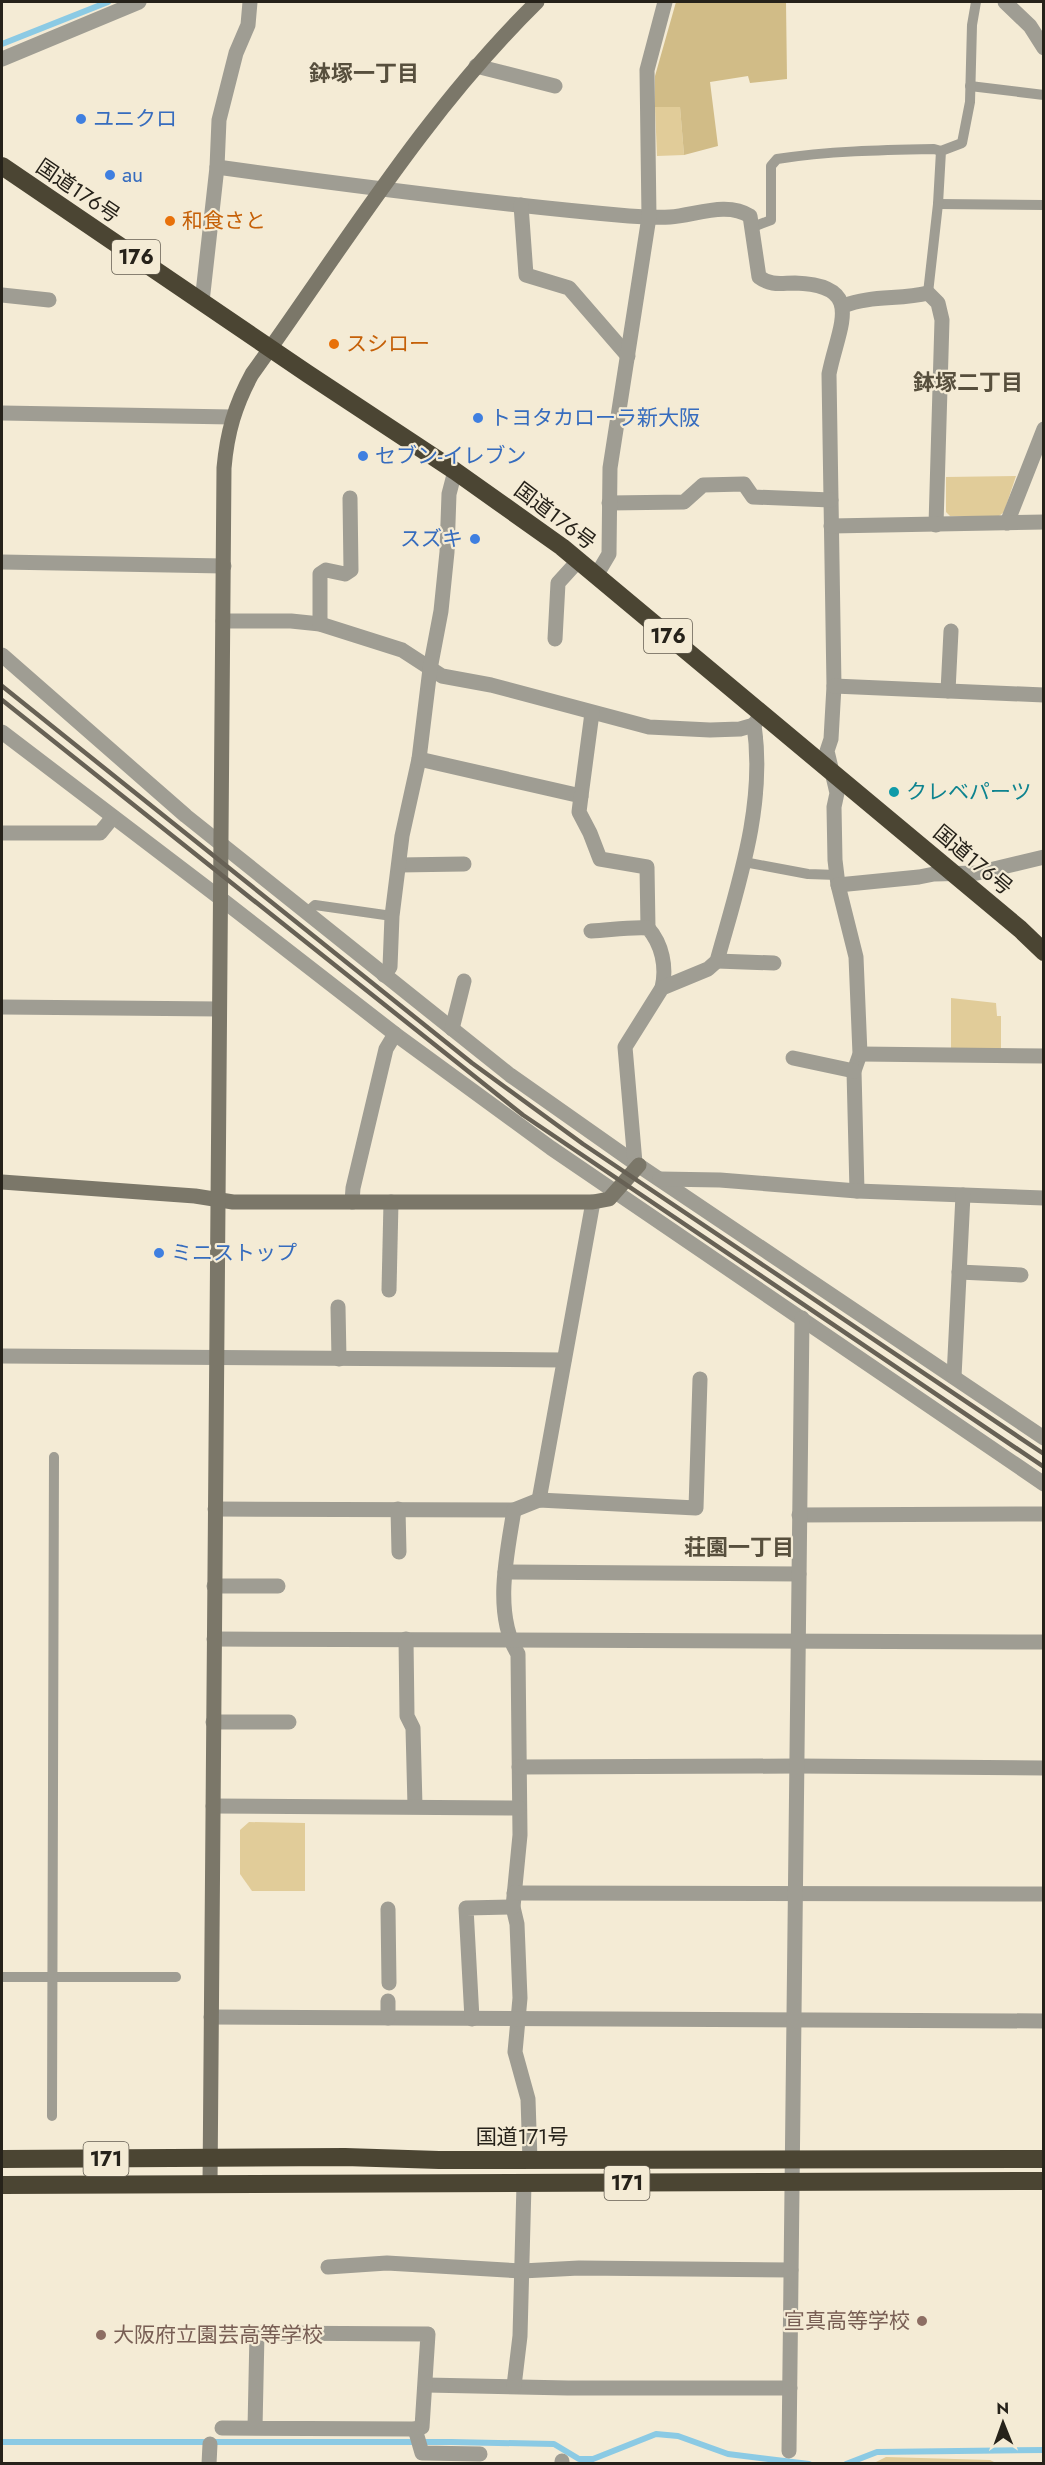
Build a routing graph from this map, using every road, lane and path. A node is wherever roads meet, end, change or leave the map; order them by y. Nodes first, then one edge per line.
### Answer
1 (139, 2) edge
2 (250, 2) edge
3 (537, 2) edge
4 (664, 2) edge
5 (976, 2) edge
6 (1005, 2) edge
7 (1044, 48) edge
8 (2, 59) edge
9 (476, 66) junction
10 (555, 86) dead end
11 (970, 86) junction
12 (1044, 95) edge
13 (941, 151) junction
14 (2, 166) edge
15 (217, 167) junction
16 (381, 189) junction
17 (938, 204) junction
18 (1044, 205) edge
19 (521, 206) junction
20 (649, 217) junction
21 (753, 227) junction
22 (928, 293) junction
23 (2, 295) edge
24 (48, 300) dead end
25 (202, 302) junction
26 (843, 306) junction
27 (271, 349) junction
28 (628, 356) junction
29 (2, 413) edge
30 (232, 417) junction
31 (1044, 429) edge
32 (455, 471) junction
33 (350, 498) dead end
34 (831, 500) junction
35 (609, 503) junction
36 (1044, 522) edge
37 (1007, 523) junction
38 (936, 525) junction
39 (831, 526) junction
40 (578, 561) junction
41 (2, 562) edge
42 (224, 566) junction
43 (596, 576) junction
44 (223, 621) junction
45 (321, 624) junction
46 (951, 631) dead end
47 (555, 639) dead end
48 (2, 655) edge
49 (430, 669) junction
50 (834, 686) junction
51 (948, 691) junction
52 (1044, 695) edge
53 (592, 713) junction
54 (758, 719) junction
55 (2, 732) edge
56 (419, 759) junction
57 (832, 772) junction
58 (581, 796) junction
59 (113, 817) junction
60 (2, 833) edge
61 (220, 844) junction
62 (1044, 857) edge
63 (744, 862) junction
64 (465, 864) dead end
65 (399, 866) junction
66 (955, 874) junction
67 (838, 880) junction
68 (220, 898) junction
69 (306, 913) junction
70 (392, 916) junction
71 (648, 928) junction
72 (591, 931) dead end
73 (1044, 951) edge
74 (717, 961) junction
75 (774, 963) dead end
76 (664, 970) junction
77 (384, 975) junction
78 (686, 979) junction
79 (464, 981) dead end
80 (662, 988) junction
81 (2, 1007) edge
82 (219, 1009) junction
83 (452, 1029) junction
84 (395, 1034) junction
85 (860, 1053) junction
86 (1044, 1056) edge
87 (793, 1058) dead end
88 (854, 1071) junction
89 (635, 1168) junction
90 (662, 1180) junction
91 (2, 1182) edge
92 (856, 1191) junction
93 (614, 1193) junction
94 (963, 1195) junction
95 (1044, 1198) edge
96 (217, 1200) junction
97 (352, 1202) junction
98 (391, 1202) junction
99 (593, 1202) junction
100 (959, 1272) junction
101 (1021, 1275) dead end
102 (390, 1290) dead end
103 (338, 1307) dead end
104 (802, 1318) junction
105 (2, 1356) edge
106 (216, 1358) junction
107 (339, 1359) junction
108 (564, 1360) junction
109 (954, 1377) junction
110 (700, 1379) dead end
111 (1044, 1438) edge
112 (54, 1457) dead end
113 (1044, 1484) edge
114 (539, 1500) junction
115 (215, 1509) junction
116 (398, 1509) junction
117 (514, 1510) junction
118 (1044, 1514) edge
119 (799, 1515) junction
120 (399, 1552) dead end
121 (504, 1572) junction
122 (799, 1574) junction
123 (214, 1586) junction
124 (278, 1586) dead end
125 (214, 1639) junction
126 (406, 1639) junction
127 (509, 1640) junction
128 (798, 1641) junction
129 (1044, 1641) edge
130 (213, 1722) junction
131 (289, 1722) dead end
132 (797, 1766) junction
133 (519, 1767) junction
134 (1044, 1768) edge
135 (213, 1806) junction
136 (415, 1806) junction
137 (519, 1808) junction
138 (795, 1893) junction
139 (1044, 1894) edge
140 (513, 1900) junction
141 (388, 1909) dead end
142 (53, 1976) junction
143 (2, 1977) edge
144 (176, 1977) dead end
145 (388, 1983) dead end
146 (388, 2001) dead end
147 (211, 2017) junction
148 (388, 2018) junction
149 (472, 2019) junction
150 (517, 2019) junction
151 (794, 2020) junction
152 (1044, 2021) edge
153 (52, 2116) dead end
154 (210, 2158) junction
155 (2, 2159) edge
156 (792, 2159) junction
157 (1044, 2159) edge
158 (530, 2160) junction
159 (1044, 2181) edge
160 (792, 2182) junction
161 (524, 2184) junction
162 (2, 2185) edge
163 (210, 2185) junction
164 (327, 2267) dead end
165 (791, 2270) junction
166 (522, 2271) junction
167 (426, 2385) junction
168 (514, 2386) junction
169 (790, 2388) junction
170 (222, 2428) dead end
171 (255, 2428) junction
172 (415, 2429) junction
173 (210, 2445) dead end
174 (789, 2451) dead end
175 (480, 2454) dead end
176 (209, 2463) edge

1 - 8 street
2 - 15 street
3 - 9 street
4 - 20 street
5 - 11 lane
6 - 7 street
9 - 10 street
9 - 16 street
11 - 12 lane
11 - 13 lane
13 - 17 lane
13 - 21 lane
14 - 25 highway, 国道176号 / 176
15 - 16 street
15 - 25 street
16 - 19 street
16 - 27 street
17 - 18 lane
17 - 22 lane
19 - 20 street
19 - 28 street
20 - 21 street
20 - 28 street
21 - 26 street
22 - 26 street
22 - 38 street
23 - 24 street
25 - 27 highway, 国道176号 / 176
26 - 34 street
27 - 30 street
27 - 32 highway, 国道176号 / 176
28 - 35 street
29 - 30 street
30 - 42 street
31 - 37 street
32 - 40 highway, 国道176号 / 176
32 - 49 street
33 - 45 street
34 - 35 street
34 - 39 street
35 - 43 street
36 - 37 street
37 - 38 street
38 - 39 street
39 - 50 street
40 - 43 highway, 国道176号 / 176
40 - 47 street
41 - 42 street
42 - 44 street
43 - 54 highway, 国道176号 / 176
44 - 45 street
44 - 61 street
45 - 49 street
46 - 51 street
48 - 61 street
49 - 53 street
49 - 56 street
50 - 51 street
50 - 57 street
51 - 52 street
53 - 54 street
53 - 58 street
54 - 57 highway, 国道176号 / 176
54 - 63 street
55 - 59 street
56 - 58 street
56 - 65 street
57 - 66 highway, 国道176号 / 176
57 - 67 street
58 - 71 street
59 - 60 street
59 - 68 street
61 - 68 street
61 - 69 street
62 - 66 street
63 - 67 lane
63 - 74 street
64 - 65 street
65 - 70 street
66 - 67 street
66 - 73 highway, 国道176号 / 176
67 - 85 street
68 - 82 street
68 - 84 street
69 - 70 lane
69 - 77 street
70 - 77 street
71 - 72 street
71 - 76 street
74 - 75 street
74 - 78 street
76 - 78 street
76 - 80 street
77 - 83 street
78 - 80 street
79 - 83 street
80 - 89 street
81 - 82 street
82 - 96 street
83 - 89 street
84 - 93 street
84 - 97 street
85 - 86 street
85 - 88 street
87 - 88 street
88 - 92 street
89 - 90 street
89 - 93 street
90 - 92 street
90 - 109 street
91 - 96 street
92 - 94 street
93 - 99 street
93 - 104 street
94 - 95 street
94 - 100 street
96 - 97 street
96 - 106 street
97 - 98 street
98 - 99 street
98 - 102 street
99 - 108 street
100 - 101 street
100 - 109 street
103 - 107 street
104 - 113 street
104 - 119 street
105 - 106 street
106 - 107 street
106 - 115 street
107 - 108 street
108 - 114 street
109 - 111 street
110 - 114 street
112 - 142 lane
114 - 117 street
115 - 116 street
115 - 123 street
116 - 117 street
116 - 120 street
117 - 121 street
118 - 119 street
119 - 122 street
121 - 122 street
121 - 127 street
122 - 128 street
123 - 124 street
123 - 125 street
125 - 126 street
125 - 130 street
126 - 127 street
126 - 136 street
127 - 128 street
127 - 133 street
128 - 129 street
128 - 132 street
130 - 131 street
130 - 135 street
132 - 133 street
132 - 134 street
132 - 138 street
133 - 137 street
135 - 136 street
135 - 147 street
136 - 137 street
137 - 140 street
138 - 139 street
138 - 140 street
138 - 151 street
140 - 149 street
140 - 150 street
141 - 145 street
142 - 143 lane
142 - 144 lane
142 - 153 lane
146 - 148 street
147 - 148 street
147 - 154 street
148 - 149 street
149 - 150 street
150 - 151 street
150 - 158 street
151 - 152 street
151 - 156 street
154 - 155 highway, 国道171号 / 171
154 - 158 highway, 国道171号 / 171
154 - 163 street
156 - 157 highway, 国道171号 / 171
156 - 158 highway, 国道171号 / 171
156 - 160 street
159 - 160 highway, 171
160 - 161 highway, 171
160 - 165 street
161 - 163 highway, 171
161 - 166 street
162 - 163 highway, 171
164 - 166 street
165 - 166 street
165 - 169 street
166 - 168 street
167 - 168 street
167 - 171 street
167 - 172 street
168 - 169 street
169 - 174 street
170 - 171 street
171 - 172 street
172 - 175 street
173 - 176 street

